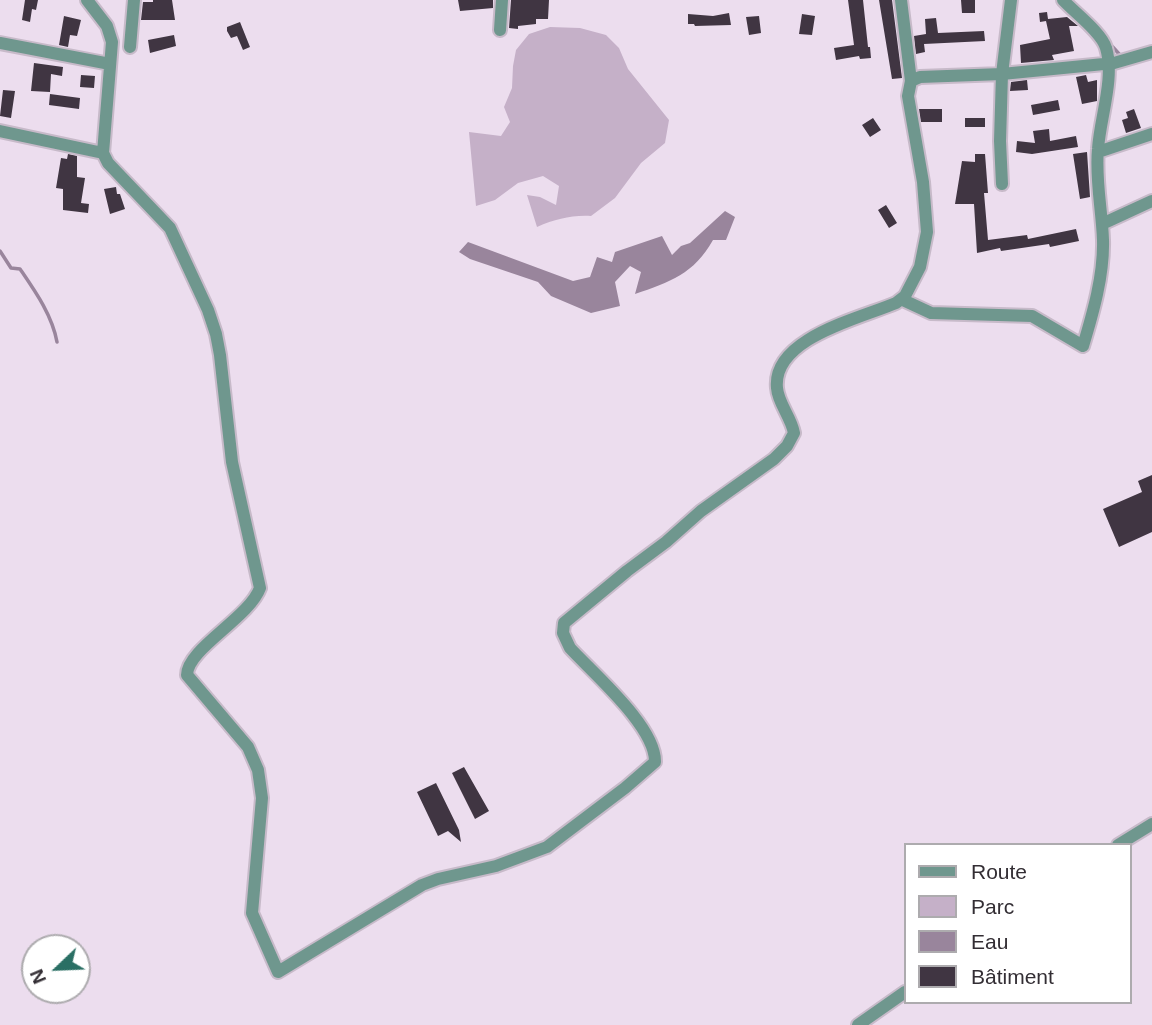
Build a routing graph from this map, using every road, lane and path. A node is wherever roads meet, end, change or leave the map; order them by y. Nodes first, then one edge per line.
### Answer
1 (87, 0) edge
2 (134, 0) edge
3 (502, 0) edge
4 (901, 0) edge
5 (1011, 0) edge
6 (1063, 0) edge
7 (500, 30) dead end
8 (0, 43) edge
9 (130, 47) dead end
10 (1152, 52) edge
11 (1108, 62) junction
12 (110, 64) junction
13 (1002, 74) junction
14 (912, 81) junction
15 (0, 131) edge
16 (1152, 134) edge
17 (1097, 152) junction
18 (103, 153) junction
19 (1002, 184) dead end
20 (1152, 201) edge
21 (1102, 224) junction
22 (903, 300) junction
23 (1152, 824) edge
24 (1121, 843) edge
25 (904, 993) edge
26 (858, 1025) edge

1 - 12 street
2 - 9 street
3 - 7 street
4 - 14 street
5 - 13 street
6 - 11 street
8 - 12 street
10 - 11 street
11 - 13 street
11 - 17 street
12 - 18 street
13 - 14 street
13 - 19 street
14 - 22 street
15 - 18 street
16 - 17 street
17 - 21 street
18 - 22 street
20 - 21 street
21 - 22 street
23 - 24 street
25 - 26 street

